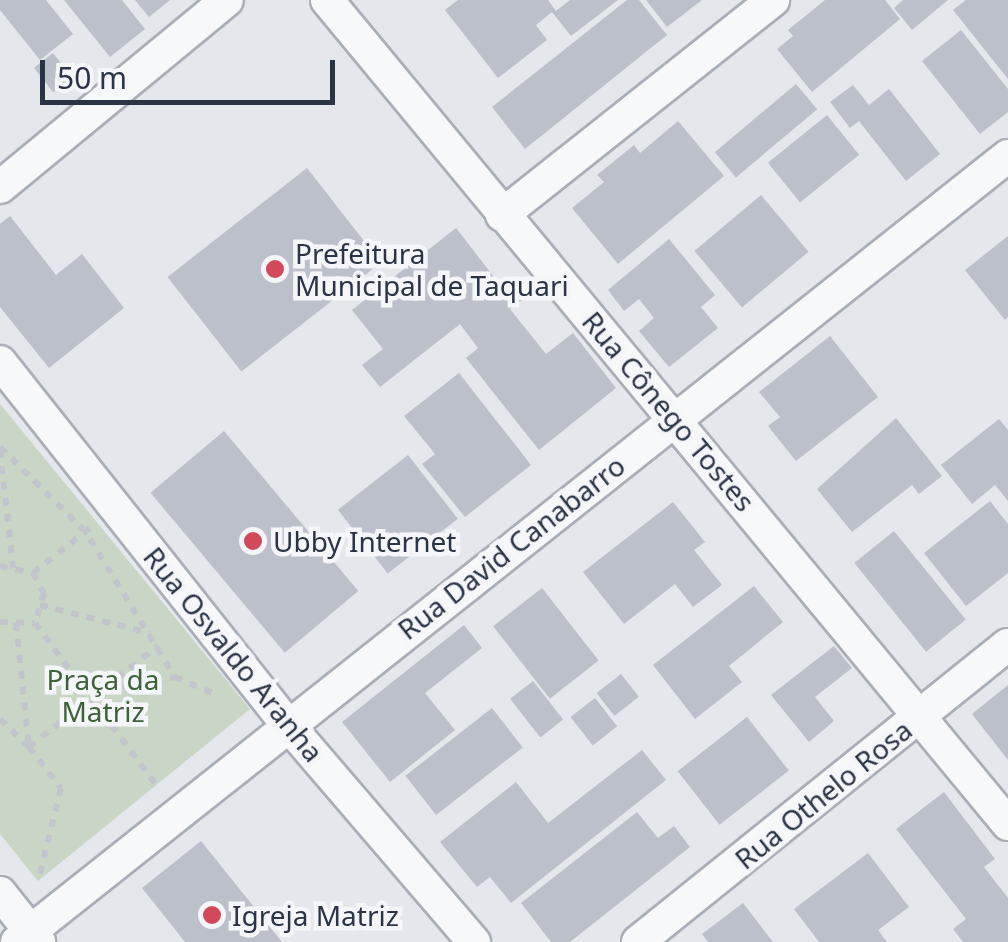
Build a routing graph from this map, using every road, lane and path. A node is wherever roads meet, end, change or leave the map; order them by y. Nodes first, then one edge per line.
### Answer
1 (227, 0) edge
2 (327, 0) edge
3 (773, 0) edge
4 (1008, 156) edge
5 (0, 186) edge
6 (502, 216) junction
7 (0, 362) edge
8 (677, 416) junction
9 (0, 448) edge
10 (87, 510) dead end
11 (86, 532) junction
12 (0, 566) edge
13 (12, 568) junction
14 (33, 573) junction
15 (40, 606) junction
16 (0, 622) edge
17 (16, 623) junction
18 (35, 624) junction
19 (149, 632) junction
20 (1008, 645) edge
21 (158, 646) junction
22 (175, 677) junction
23 (102, 690) junction
24 (92, 697) junction
25 (235, 703) dead end
26 (920, 716) junction
27 (0, 719) edge
28 (288, 724) junction
29 (30, 747) junction
30 (156, 785) dead end
31 (1008, 824) edge
32 (38, 881) dead end
33 (0, 893) edge
34 (29, 938) edge
35 (474, 942) edge
36 (638, 942) edge

1 - 5 street
2 - 6 street, Rua Cônego Tostes
3 - 6 street
4 - 8 street, Rua David Canabarro
6 - 8 street, Rua Cônego Tostes
7 - 28 street, Rua Osvaldo Aranha
8 - 26 street, Rua Cônego Tostes
8 - 28 street, Rua David Canabarro
9 - 11 path
9 - 13 path
10 - 11 path
11 - 14 path
11 - 19 path
12 - 13 path
13 - 14 path
14 - 15 path
15 - 18 path
15 - 19 path
16 - 17 path
17 - 18 path
17 - 29 path
18 - 24 path
19 - 21 path
20 - 26 street, Rua Othelo Rosa
21 - 22 path
21 - 23 path
22 - 23 path
22 - 25 path
23 - 24 path
24 - 29 path
24 - 30 path
26 - 31 street, Rua Cônego Tostes
26 - 36 street, Rua Othelo Rosa
27 - 29 path
28 - 34 street, Rua David Canabarro
28 - 35 street, Rua Osvaldo Aranha
29 - 32 path
33 - 34 street

